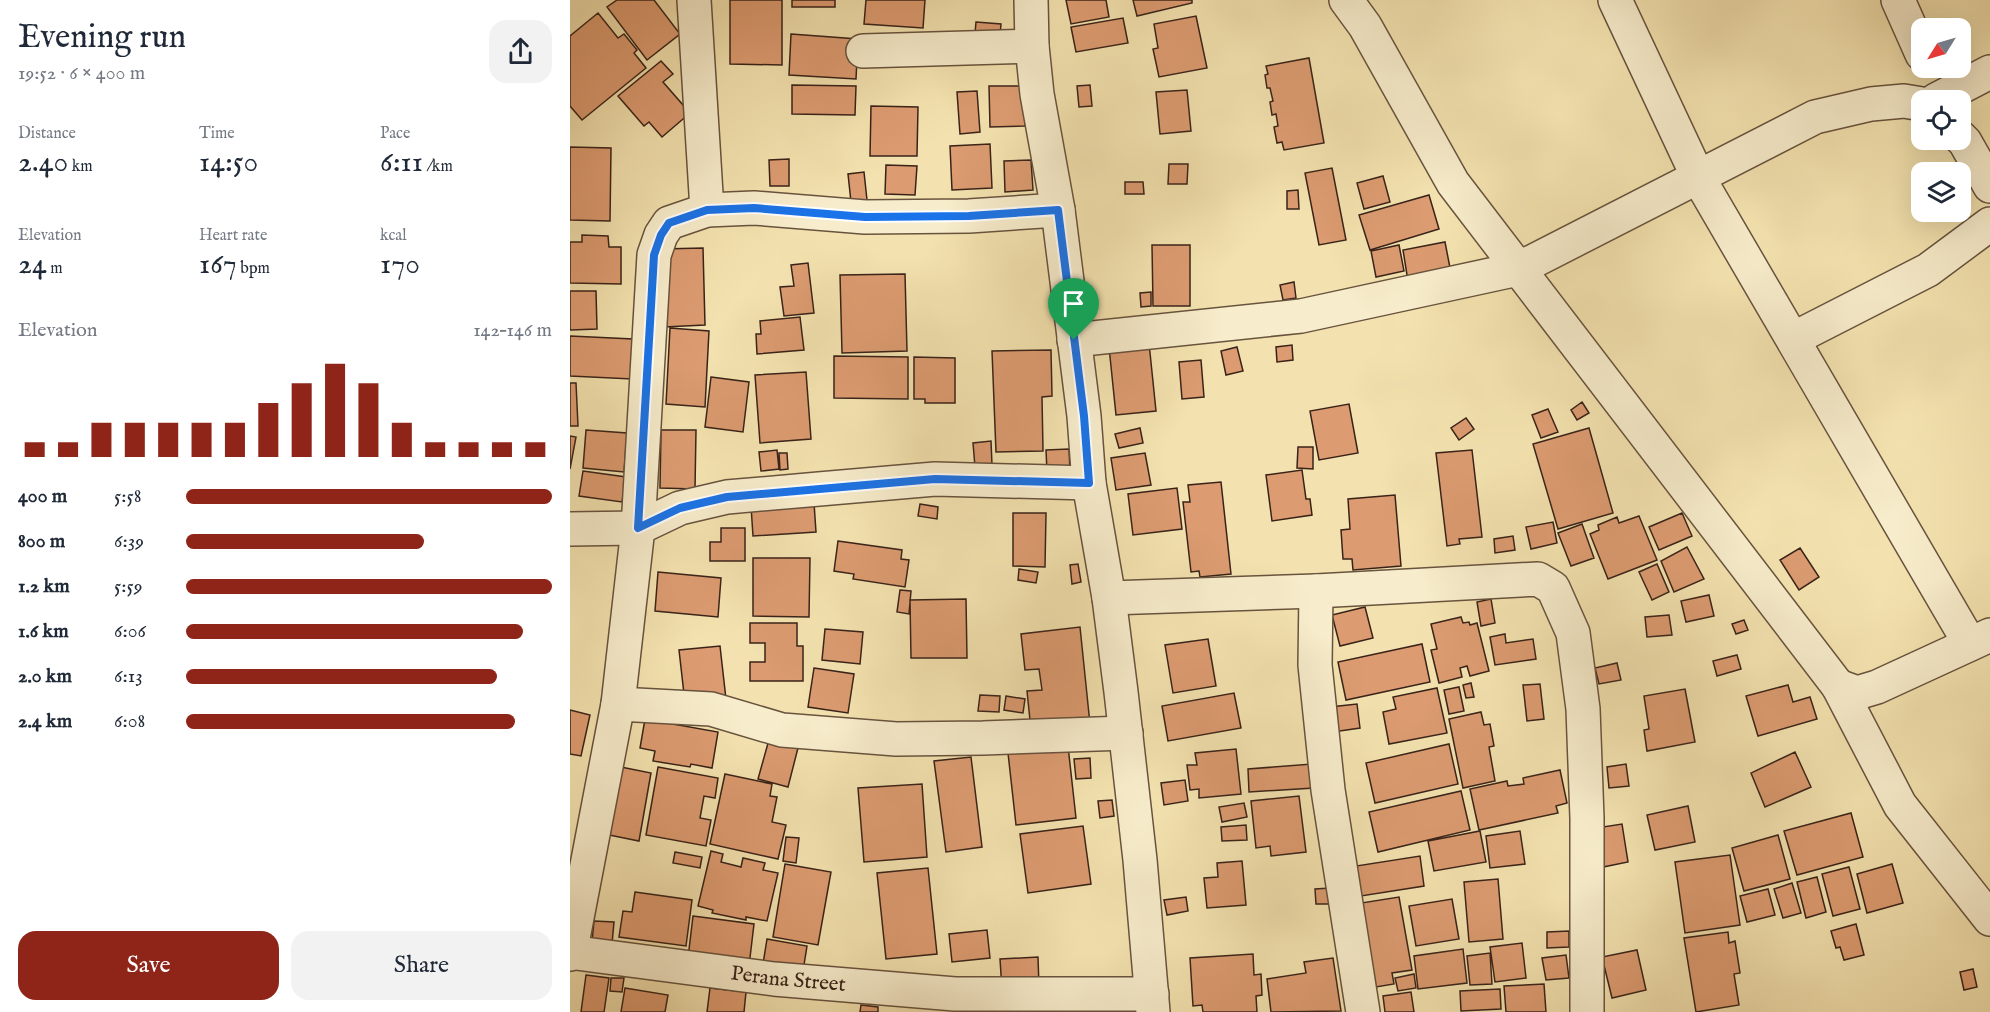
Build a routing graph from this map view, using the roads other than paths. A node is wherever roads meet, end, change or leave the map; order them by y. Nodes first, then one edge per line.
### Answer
1 (694, 0) edge
2 (1031, 0) edge
3 (1346, 0) edge
4 (1616, 0) edge
5 (1898, 0) edge
6 (1911, 29) edge
7 (1032, 46) junction
8 (863, 51) dead end
9 (1990, 72) edge
10 (1955, 90) edge
11 (1911, 102) edge
12 (1970, 150) edge
13 (1698, 177) junction
14 (1990, 186) edge
15 (707, 210) junction
16 (1058, 210) junction
17 (1990, 224) edge
18 (1518, 268) junction
19 (1793, 339) junction
20 (1074, 340) junction
21 (1089, 483) junction
22 (638, 528) junction
23 (570, 529) edge
24 (1316, 591) junction
25 (1109, 598) junction
26 (1980, 640) edge
27 (1838, 686) junction
28 (618, 704) junction
29 (1126, 733) junction
30 (1990, 919) edge
31 (570, 953) edge
32 (1153, 1003) edge
33 (1363, 1012) edge
34 (1587, 1012) edge

1 - 15 street
2 - 7 street
3 - 18 street
4 - 13 street
5 - 6 street
7 - 8 street
7 - 16 street
9 - 10 street
11 - 13 street
12 - 14 street
13 - 18 street
13 - 19 street
15 - 16 street
15 - 22 street
16 - 20 street
17 - 19 street
18 - 20 street
18 - 27 street
19 - 26 street
20 - 21 street
21 - 22 street
21 - 25 street
22 - 23 street
22 - 28 street
24 - 25 street
24 - 33 street
24 - 34 street
25 - 29 street
26 - 27 street
27 - 30 street
28 - 29 street
28 - 31 street
29 - 32 street
31 - 32 street, Perana Street

